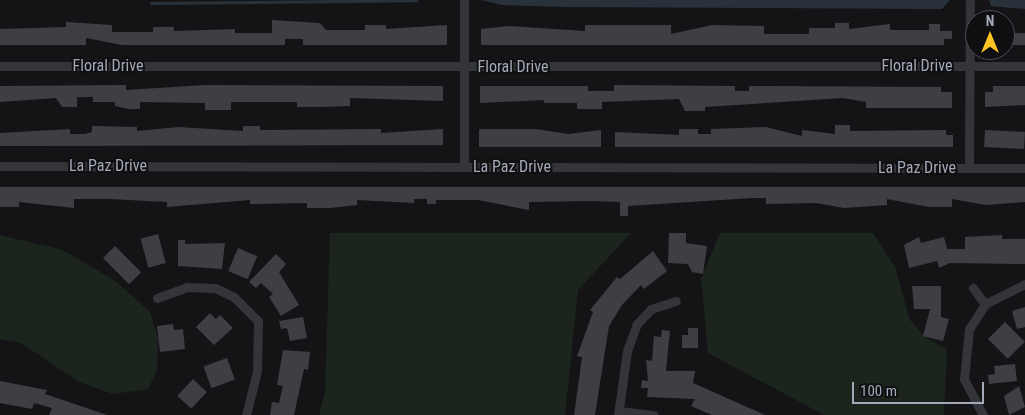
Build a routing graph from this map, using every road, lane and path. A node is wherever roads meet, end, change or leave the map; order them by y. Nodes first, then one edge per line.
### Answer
1 (464, 0) edge
2 (970, 0) edge
3 (0, 66) edge
4 (970, 66) junction
5 (1025, 66) edge
6 (464, 67) junction
7 (0, 166) edge
8 (464, 167) junction
9 (969, 168) junction
10 (1025, 168) edge
11 (1025, 284) edge
12 (973, 288) dead end
13 (157, 298) dead end
14 (676, 301) dead end
15 (985, 304) junction
16 (618, 413) edge
17 (246, 415) edge
18 (654, 415) edge
19 (982, 415) edge

1 - 6 street
2 - 4 street
3 - 6 street, Floral Drive
4 - 5 street, Floral Drive
4 - 6 street, Floral Drive
4 - 9 street
6 - 8 street
7 - 8 street, La Paz Drive
8 - 9 street, La Paz Drive
9 - 10 street, La Paz Drive
11 - 15 street
12 - 15 street
13 - 17 street
14 - 16 street
15 - 19 street
16 - 18 street

